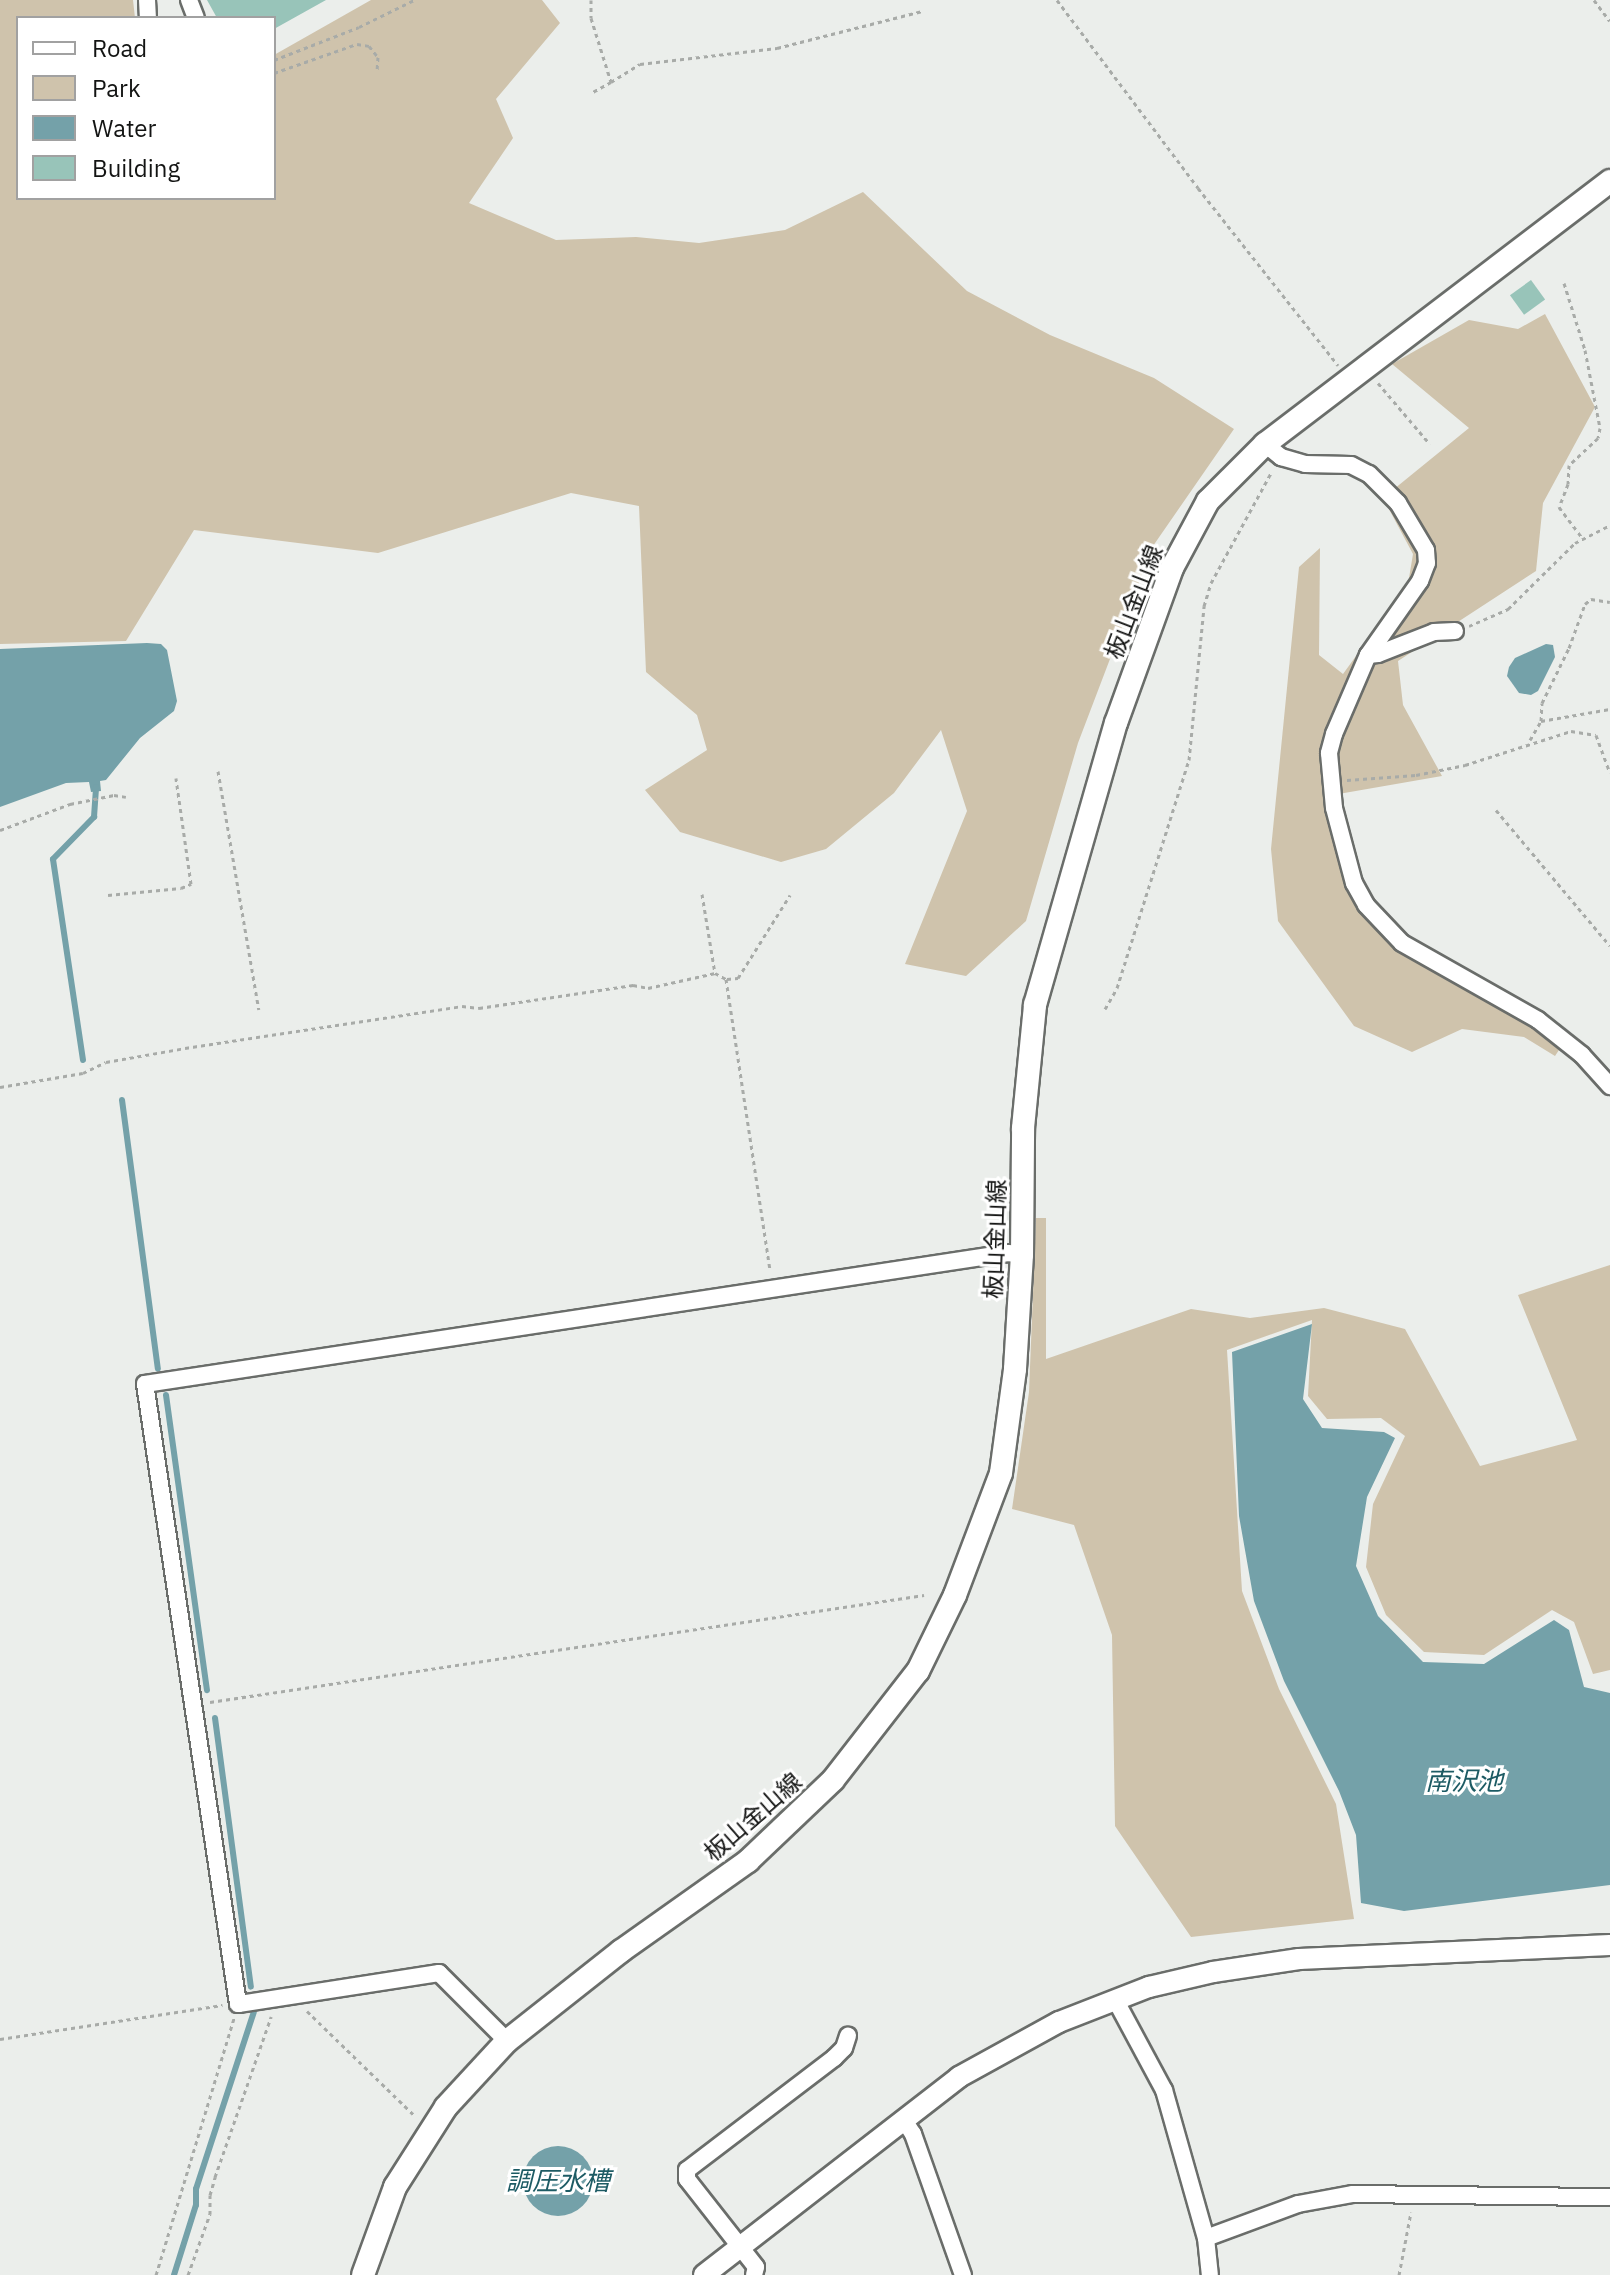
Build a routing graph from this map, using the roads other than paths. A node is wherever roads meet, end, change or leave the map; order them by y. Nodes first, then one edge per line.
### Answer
1 (1610, 181) edge
2 (1273, 451) junction
3 (1455, 631) road end
4 (1368, 655) junction
5 (1610, 1086) edge
6 (1022, 1255) junction
7 (1610, 1945) edge
8 (1116, 2001) junction
9 (848, 2036) dead end
10 (507, 2041) junction
11 (903, 2119) junction
12 (1610, 2197) edge
13 (1206, 2238) junction
14 (741, 2246) junction
15 (363, 2275) edge
16 (704, 2275) edge
17 (754, 2275) edge
18 (963, 2275) edge
19 (1210, 2275) edge

1 - 2 main road, 板山金山線
2 - 4 street
2 - 6 main road, 板山金山線
3 - 4 street
4 - 5 street
6 - 10 main road, 板山金山線
6 - 10 street
7 - 8 street
8 - 11 street
8 - 13 street
9 - 14 street
10 - 15 main road, 板山金山線
11 - 14 street
11 - 18 street
12 - 13 street
13 - 19 street
14 - 16 street
14 - 17 street

